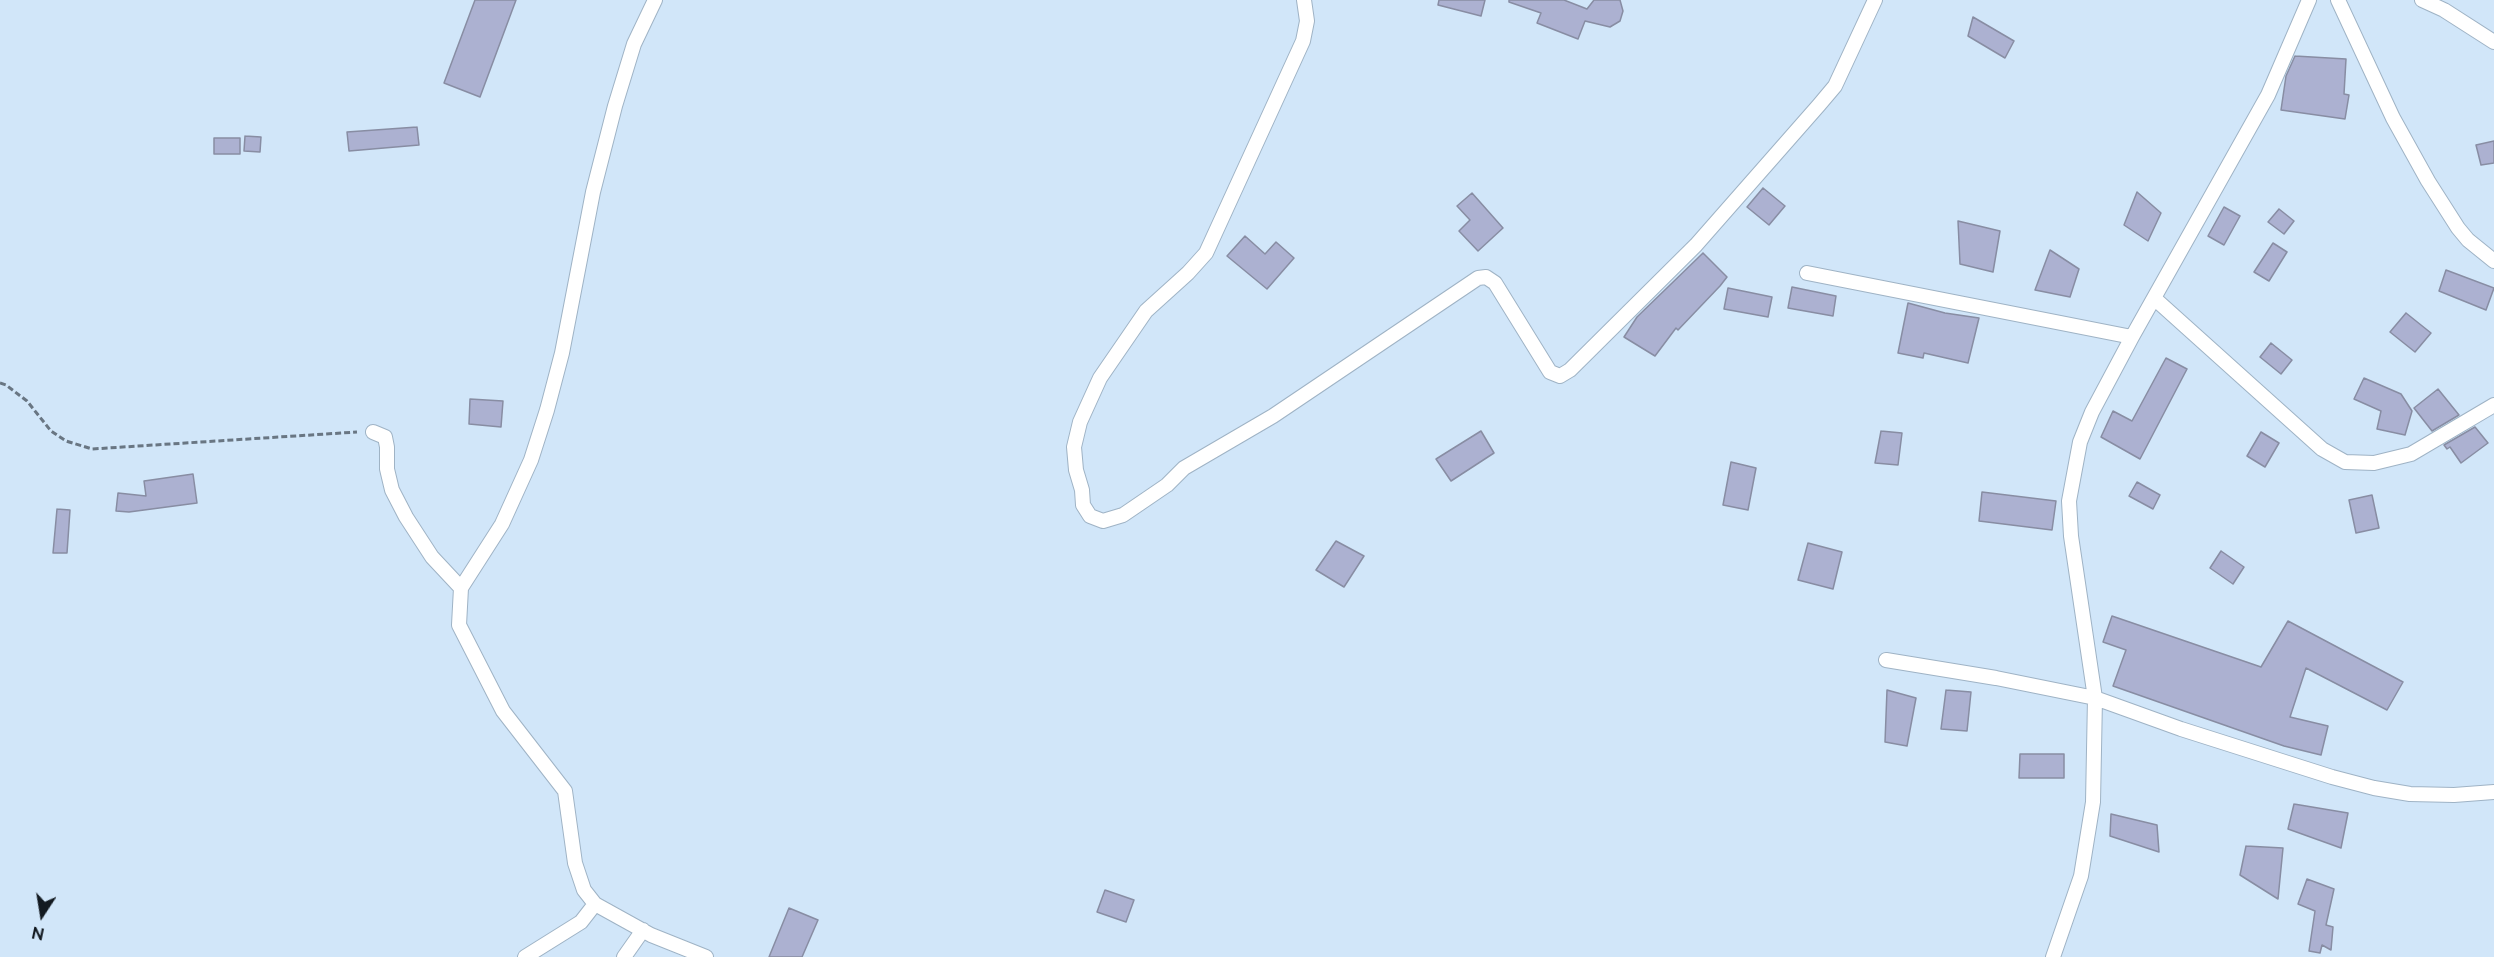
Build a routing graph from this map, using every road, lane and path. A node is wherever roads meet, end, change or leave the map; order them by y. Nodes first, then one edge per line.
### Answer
1 (655, 0) edge
2 (1304, 0) edge
3 (1875, 0) edge
4 (2300, 0) edge
5 (2309, 0) edge
6 (2338, 0) edge
7 (2422, 0) edge
8 (2494, 42) edge
9 (2494, 261) edge
10 (1807, 273) dead end
11 (2154, 298) junction
12 (2132, 337) junction
13 (0, 383) edge
14 (2494, 405) edge
15 (374, 432) joint
16 (461, 588) junction
17 (1886, 660) dead end
18 (2095, 698) junction
19 (2494, 792) edge
20 (595, 904) junction
21 (643, 930) junction
22 (525, 957) edge
23 (624, 957) edge
24 (706, 957) edge
25 (2053, 957) edge

1 - 16 street
2 - 3 street
4 - 5 street
5 - 11 street
6 - 9 street
7 - 8 street
10 - 12 street
11 - 12 street
11 - 14 street
12 - 18 street
13 - 15 path
15 - 16 street
16 - 20 street
17 - 18 street
18 - 19 street
18 - 25 street
20 - 21 street
20 - 22 street
21 - 23 street
21 - 24 street

